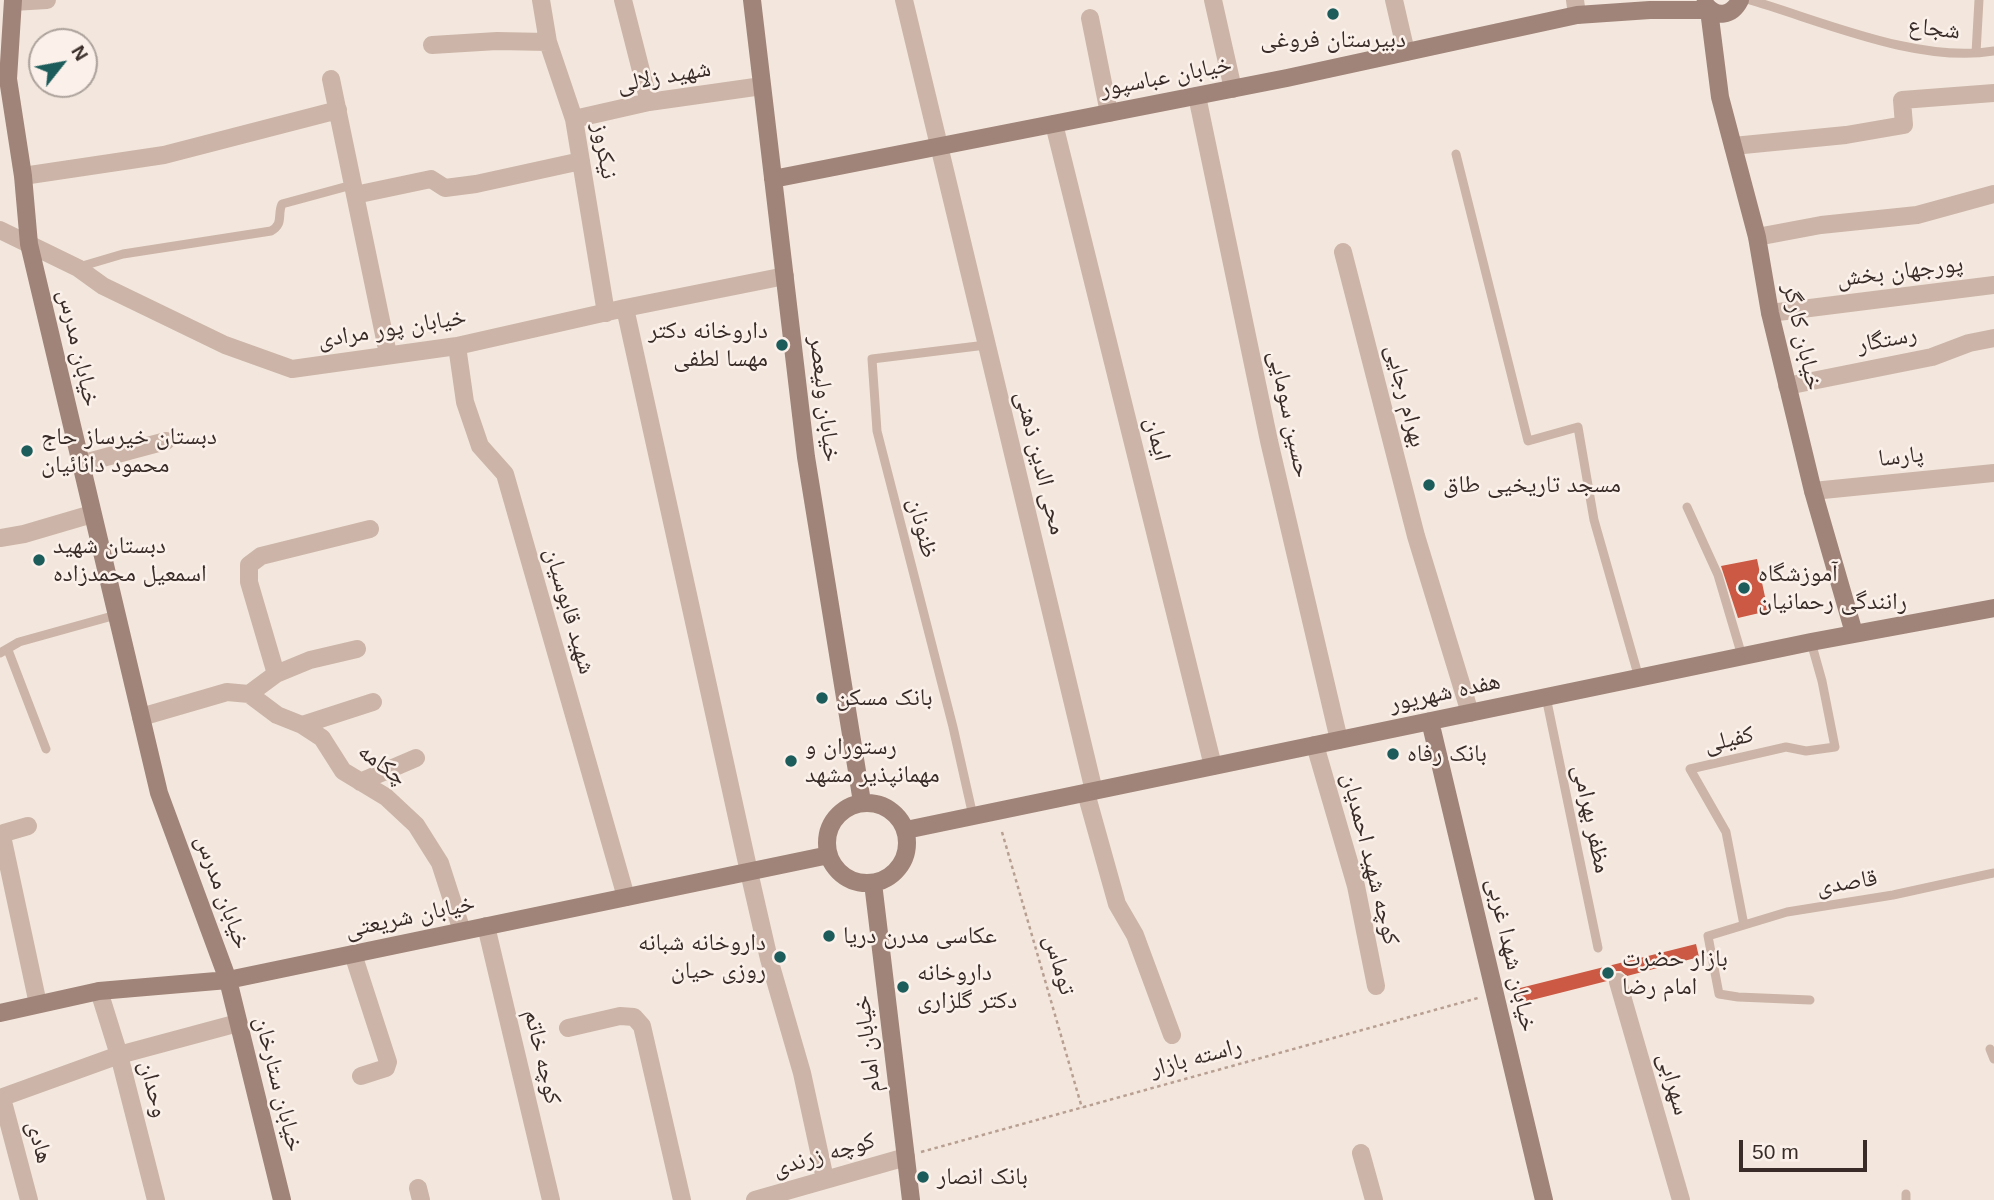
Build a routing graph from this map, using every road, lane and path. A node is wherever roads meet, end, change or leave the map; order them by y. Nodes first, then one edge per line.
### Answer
1 (47, 0) edge
2 (541, 0) edge
3 (623, 0) edge
4 (752, 0) edge
5 (904, 0) edge
6 (1213, 0) edge
7 (1394, 0) edge
8 (1670, 0) edge
9 (1979, 0) edge
10 (13, 1) edge
11 (1742, 2) edge
12 (1706, 5) edge
13 (1576, 8) edge
14 (1650, 10) junction
15 (1090, 18) dead end
16 (6, 36) edge
17 (548, 42) junction
18 (432, 45) dead end
19 (1716, 49) junction
20 (1994, 51) edge
21 (1406, 52) junction
22 (1976, 53) junction
23 (331, 79) dead end
24 (762, 86) junction
25 (1233, 89) junction
26 (1994, 93) edge
27 (1197, 96) junction
28 (649, 102) junction
29 (338, 110) junction
30 (1109, 113) junction
31 (574, 119) junction
32 (1054, 124) junction
33 (1733, 146) junction
34 (938, 147) junction
35 (1456, 154) dead end
36 (581, 161) junction
37 (23, 176) junction
38 (773, 179) junction
39 (354, 190) junction
40 (1994, 194) edge
41 (0, 230) edge
42 (1757, 237) junction
43 (29, 244) junction
44 (1343, 252) dead end
45 (78, 268) junction
46 (785, 276) junction
47 (1994, 285) edge
48 (625, 308) junction
49 (606, 313) junction
50 (1769, 313) junction
51 (1994, 338) edge
52 (986, 345) junction
53 (457, 346) junction
54 (388, 354) junction
55 (1787, 386) junction
56 (166, 441) dead end
57 (80, 464) junction
58 (1994, 473) edge
59 (1813, 491) junction
60 (1687, 506) dead end
61 (92, 514) junction
62 (370, 529) dead end
63 (0, 538) edge
64 (1994, 608) edge
65 (116, 615) junction
66 (1854, 633) junction
67 (1811, 642) junction
68 (357, 649) dead end
69 (4, 652) edge
70 (1742, 656) junction
71 (276, 674) junction
72 (1639, 678) junction
73 (249, 694) junction
74 (1546, 697) junction
75 (373, 702) dead end
76 (1470, 713) junction
77 (141, 717) junction
78 (1430, 721) junction
79 (302, 725) junction
80 (1339, 740) junction
81 (1315, 745) junction
82 (46, 749) dead end
83 (416, 758) dead end
84 (1213, 766) junction
85 (360, 782) junction
86 (1090, 792) junction
87 (862, 802) junction
88 (973, 816) junction
89 (28, 826) dead end
90 (906, 830) junction
91 (1002, 832) dead end
92 (829, 855) junction
93 (748, 872) junction
94 (1994, 873) edge
95 (873, 883) junction
96 (626, 897) junction
97 (1744, 925) junction
98 (485, 926) junction
99 (462, 931) junction
100 (1598, 948) dead end
101 (353, 954) junction
102 (228, 980) junction
103 (1618, 982) dead end
104 (1376, 986) dead end
105 (99, 991) junction
106 (1495, 994) junction
107 (1810, 1000) dead end
108 (38, 1004) junction
109 (0, 1013) edge
110 (238, 1023) junction
111 (568, 1028) dead end
112 (1172, 1035) dead end
113 (119, 1055) junction
114 (361, 1076) dead end
115 (1, 1098) edge
116 (1082, 1108) junction
117 (1361, 1153) dead end
118 (906, 1157) junction
119 (825, 1178) junction
120 (29, 1200) edge
121 (156, 1200) edge
122 (282, 1200) edge
123 (551, 1200) edge
124 (682, 1200) edge
125 (755, 1200) edge
126 (911, 1200) edge
127 (1374, 1200) edge
128 (1544, 1200) edge
129 (1681, 1200) edge

1 - 10 street
2 - 17 street, نیکروز
3 - 28 street
4 - 24 main road, خیابان ولیعصر
5 - 34 street, محی الدین ذهنی
6 - 25 street
7 - 21 street
8 - 14 main road, خیابان عباسپور
9 - 22 lane
10 - 16 main road, خیابان مدرس
11 - 12 main road, خیابان عباسپور
11 - 19 main road
11 - 22 lane, شجاع
12 - 14 main road, خیابان عباسپور
12 - 19 main road, خیابان کارگر
13 - 14 main road, خیابان عباسپور
13 - 21 main road, خیابان عباسپور
15 - 30 street
16 - 37 main road, خیابان مدرس
17 - 18 street
17 - 31 street, نیکروز
19 - 33 main road, خیابان کارگر
20 - 22 lane, شجاع
21 - 25 main road, خیابان عباسپور
23 - 29 street
24 - 28 street, شهید زلالی
24 - 38 main road, خیابان ولیعصر
25 - 27 main road, خیابان عباسپور
26 - 33 street
27 - 30 main road, خیابان عباسپور
27 - 80 street, حسین سومایی
28 - 31 street, شهید زلالی
29 - 37 street
29 - 39 street
30 - 32 main road, خیابان عباسپور
31 - 36 street, نیکروز
32 - 34 main road, خیابان عباسپور
32 - 84 street, ایمان
33 - 42 main road, خیابان کارگر
34 - 38 main road, خیابان عباسپور
34 - 52 street, محی الدین ذهنی
35 - 72 lane
36 - 39 street
36 - 49 street, نیکروز
37 - 43 main road, خیابان مدرس
38 - 46 main road, خیابان ولیعصر
39 - 45 lane
39 - 54 street
40 - 42 street
41 - 43 street, خیابان پور مرادی
42 - 50 main road, خیابان کارگر
43 - 45 street, خیابان پور مرادی
43 - 57 main road, خیابان مدرس
44 - 76 street, بهرام رجایی
45 - 54 street, خیابان پور مرادی
46 - 48 street, خیابان پور مرادی
46 - 87 main road, خیابان ولیعصر
47 - 50 street, پورجهان بخش
48 - 49 street, خیابان پور مرادی
48 - 93 street
49 - 53 street, خیابان پور مرادی
50 - 55 main road, خیابان کارگر
51 - 55 street, رستگار
52 - 86 street, محی الدین ذهنی
52 - 88 lane, ظنونان
53 - 54 street, خیابان پور مرادی
53 - 96 street, شهید قابوسیان
55 - 59 main road, خیابان کارگر
56 - 57 street
57 - 61 main road, خیابان مدرس
58 - 59 street, پارسا
59 - 66 main road, خیابان کارگر
60 - 70 lane
61 - 63 street
61 - 65 main road, خیابان مدرس
62 - 71 street
64 - 66 main road, هفده شهریور
65 - 69 lane
65 - 77 main road, خیابان مدرس
66 - 67 main road, هفده شهریور
67 - 70 main road, هفده شهریور
67 - 97 lane, کفیلی
68 - 71 street
69 - 82 lane
70 - 72 main road, هفده شهریور
71 - 73 street
72 - 74 main road, هفده شهریور
73 - 77 street
73 - 79 street, چکامه
74 - 76 main road, هفده شهریور
74 - 100 lane, مظفر بهرامی
75 - 79 street
76 - 78 main road, هفده شهریور
77 - 102 main road, خیابان مدرس
78 - 80 main road, هفده شهریور
78 - 106 main road, خیابان شهدا غربی
79 - 85 street, چکامه
80 - 81 main road, هفده شهریور
81 - 84 main road, هفده شهریور
81 - 104 street, کوچه شهید احمدیان
83 - 85 street
84 - 86 main road, هفده شهریور
85 - 99 street, چکامه
86 - 88 main road, هفده شهریور
86 - 112 street, محی الدین ذهنی
87 - 90 main road
87 - 92 main road
88 - 90 main road, هفده شهریور
89 - 108 street
90 - 95 main road
91 - 116 path, توماس
92 - 93 main road, خیابان شریعتی
92 - 95 main road
93 - 96 main road, خیابان شریعتی
93 - 119 street
94 - 97 lane, قاصدی
95 - 118 main road, خیابان امام
96 - 98 main road, خیابان شریعتی
97 - 107 lane, قاصدی
98 - 99 main road, خیابان شریعتی
98 - 123 street, کوچه خاتم
99 - 101 main road, خیابان شریعتی
101 - 102 main road, خیابان شریعتی
101 - 114 street
102 - 105 main road, خیابان شریعتی
102 - 110 main road, خیابان ستارخان
103 - 129 street, سهرابی
105 - 108 main road, خیابان شریعتی
105 - 113 street, وحدان
106 - 116 path, راسته بازار
106 - 128 main road, خیابان شهدا غربی
108 - 109 main road, خیابان شریعتی
110 - 113 street
110 - 122 main road, خیابان ستارخان
111 - 124 street
113 - 115 street
113 - 121 street, وحدان
115 - 120 street, هادی
116 - 118 path, راسته بازار
117 - 127 street
118 - 119 street, کوچه زرندی
118 - 126 main road, خیابان امام
119 - 125 street, کوچه زرندی

